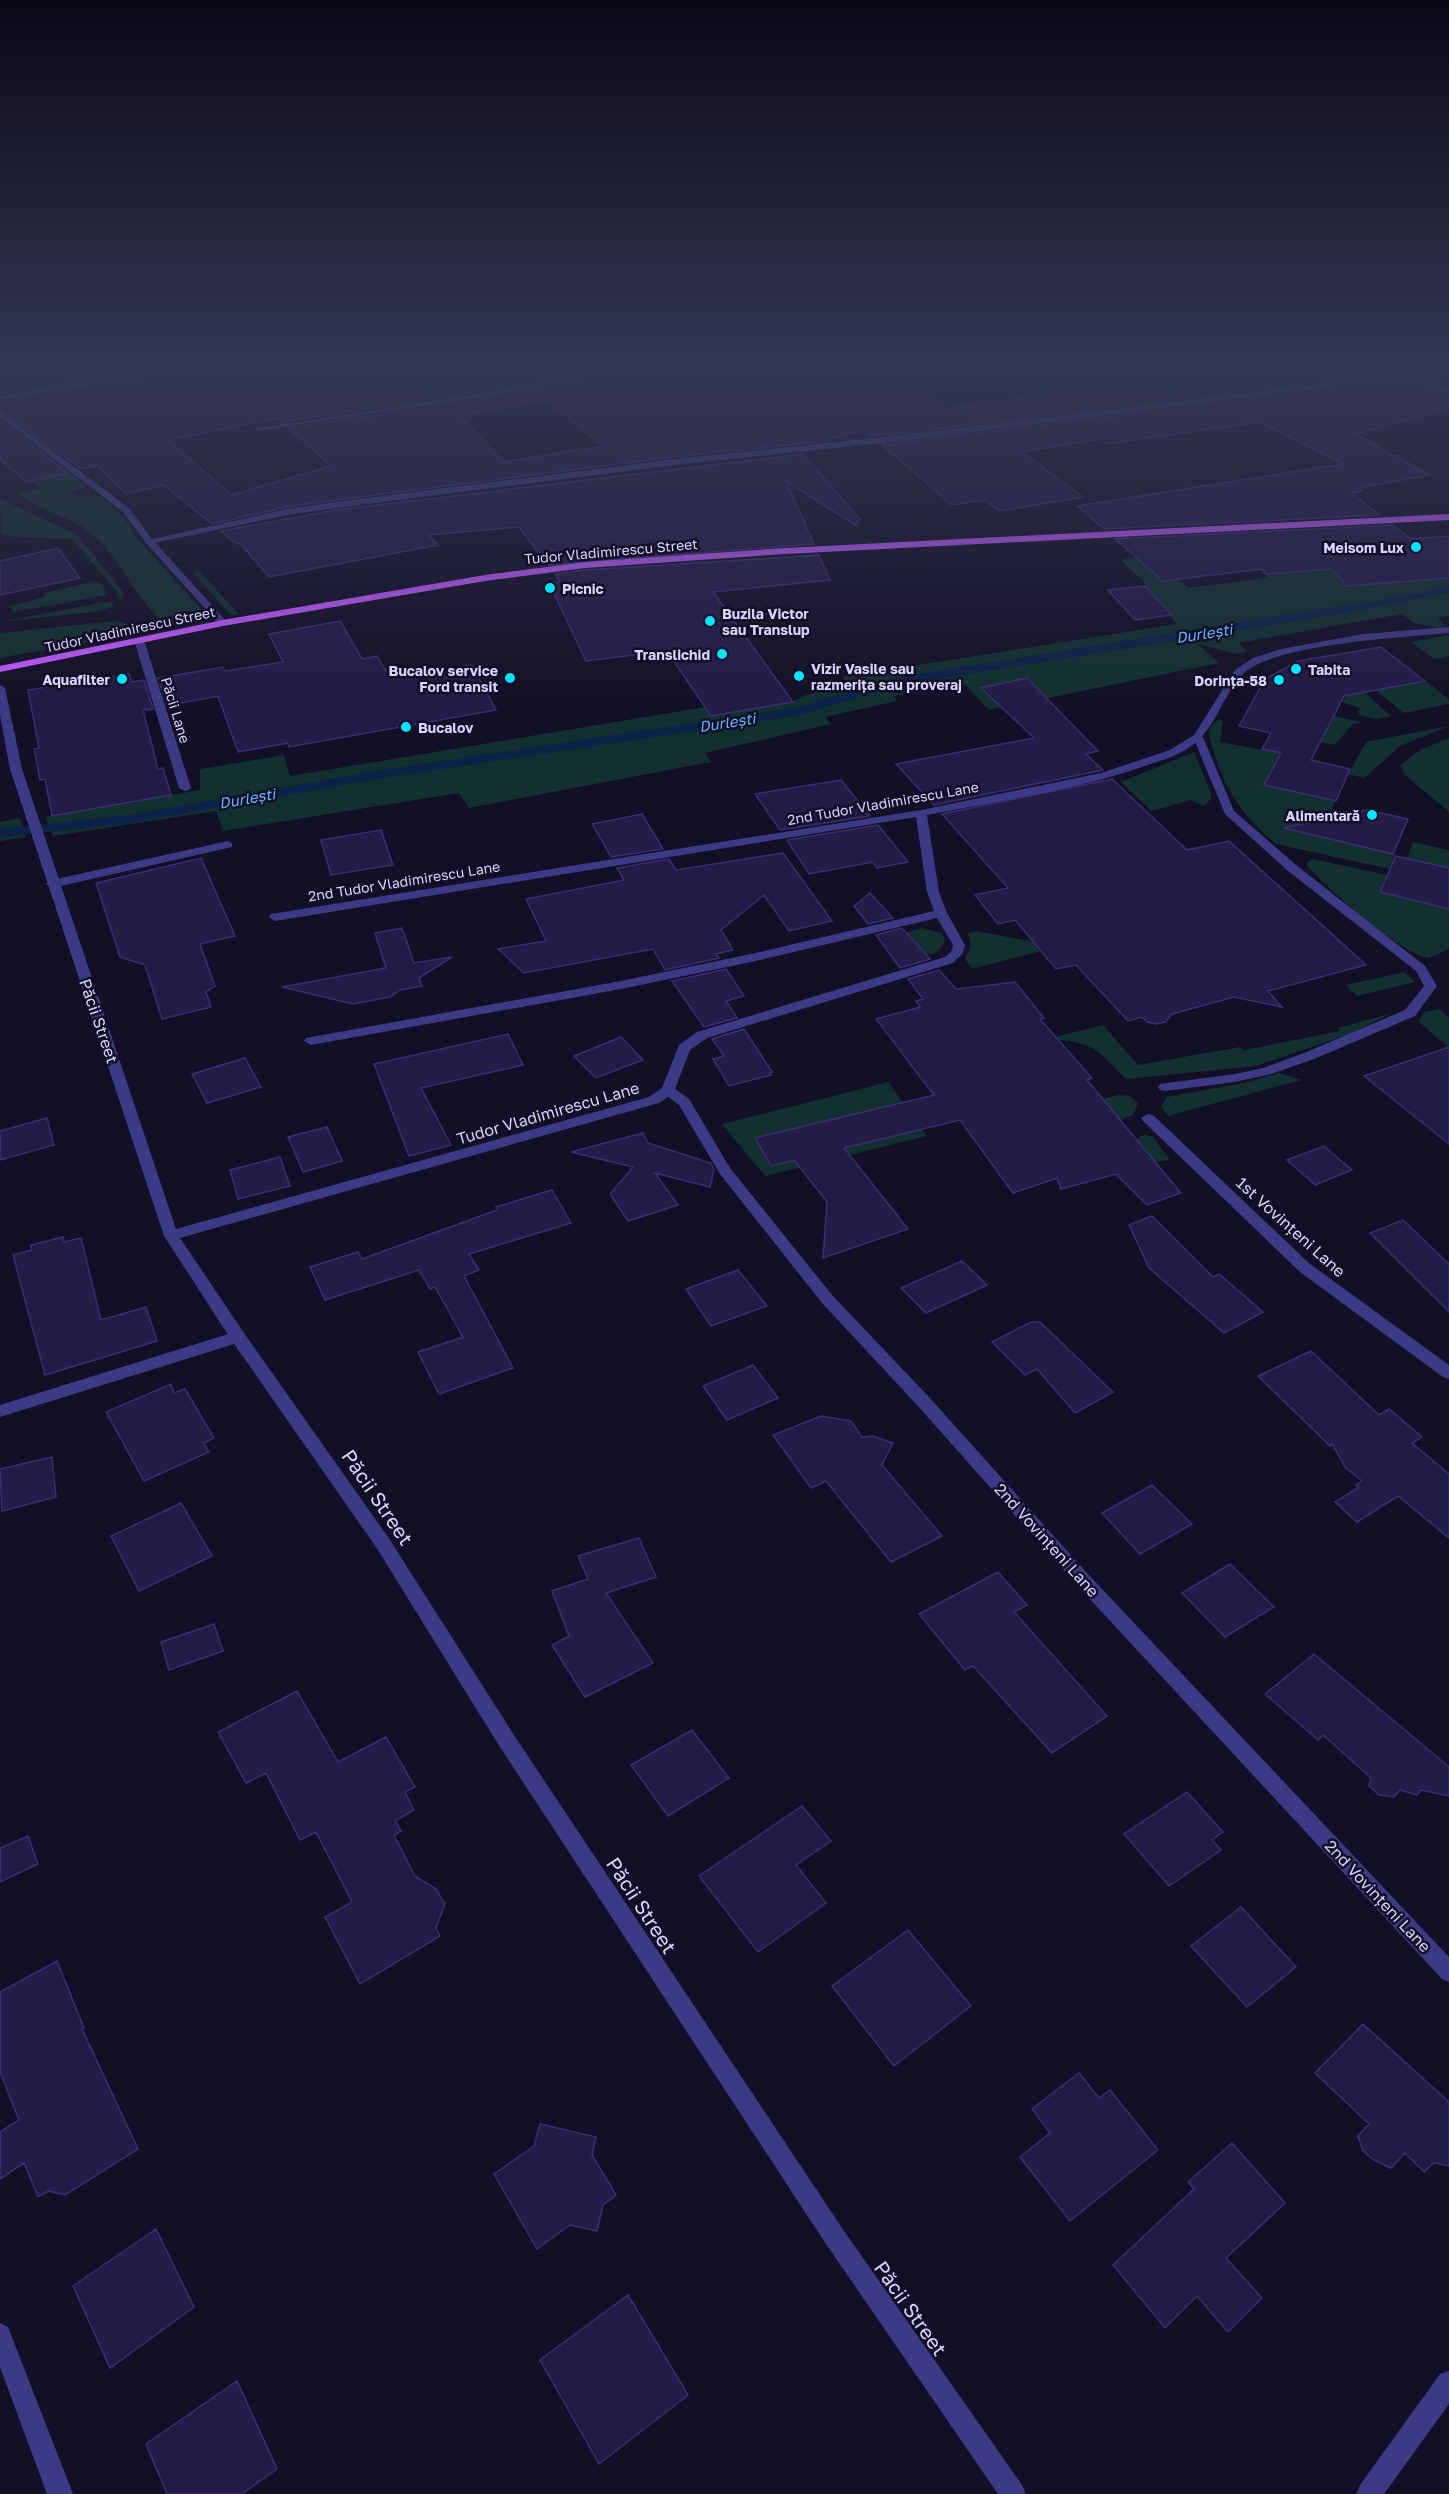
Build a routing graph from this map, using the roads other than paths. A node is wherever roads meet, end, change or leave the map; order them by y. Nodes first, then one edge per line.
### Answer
1 (82, 475) edge
2 (564, 475) edge
3 (1449, 518) edge
4 (149, 541) junction
5 (224, 623) junction
6 (1449, 630) edge
7 (139, 640) junction
8 (0, 669) edge
9 (0, 688) edge
10 (1198, 737) junction
11 (185, 788) dead end
12 (921, 813) junction
13 (228, 845) dead end
14 (52, 884) junction
15 (941, 913) junction
16 (276, 917) dead end
17 (311, 1041) dead end
18 (1165, 1087) dead end
19 (668, 1090) junction
20 (1148, 1118) dead end
21 (171, 1236) junction
22 (238, 1337) junction
23 (1449, 1372) edge
24 (0, 1411) edge
25 (1449, 1972) edge
26 (0, 2335) edge
27 (1449, 2383) edge
28 (60, 2494) edge
29 (1013, 2494) edge
30 (1369, 2494) edge

1 - 4 street
2 - 4 street
3 - 5 main road, Tudor Vladimirescu Street
4 - 5 street
5 - 7 main road, Tudor Vladimirescu Street
6 - 10 street, 2nd Tudor Vladimirescu Lane
7 - 8 main road, Tudor Vladimirescu Street
7 - 11 street, Păcii Lane
9 - 14 street, Păcii Street
10 - 12 street, 2nd Tudor Vladimirescu Lane
10 - 18 street
12 - 15 street
12 - 16 street, 2nd Tudor Vladimirescu Lane
13 - 14 street
14 - 21 street, Păcii Street
15 - 17 street
15 - 19 street
19 - 21 street, Tudor Vladimirescu Lane
19 - 25 street, 2nd Vovințeni Lane
20 - 23 street, 1st Vovințeni Lane
21 - 22 street, Păcii Street
22 - 24 street
22 - 29 street, Păcii Street
26 - 28 street
27 - 30 street

